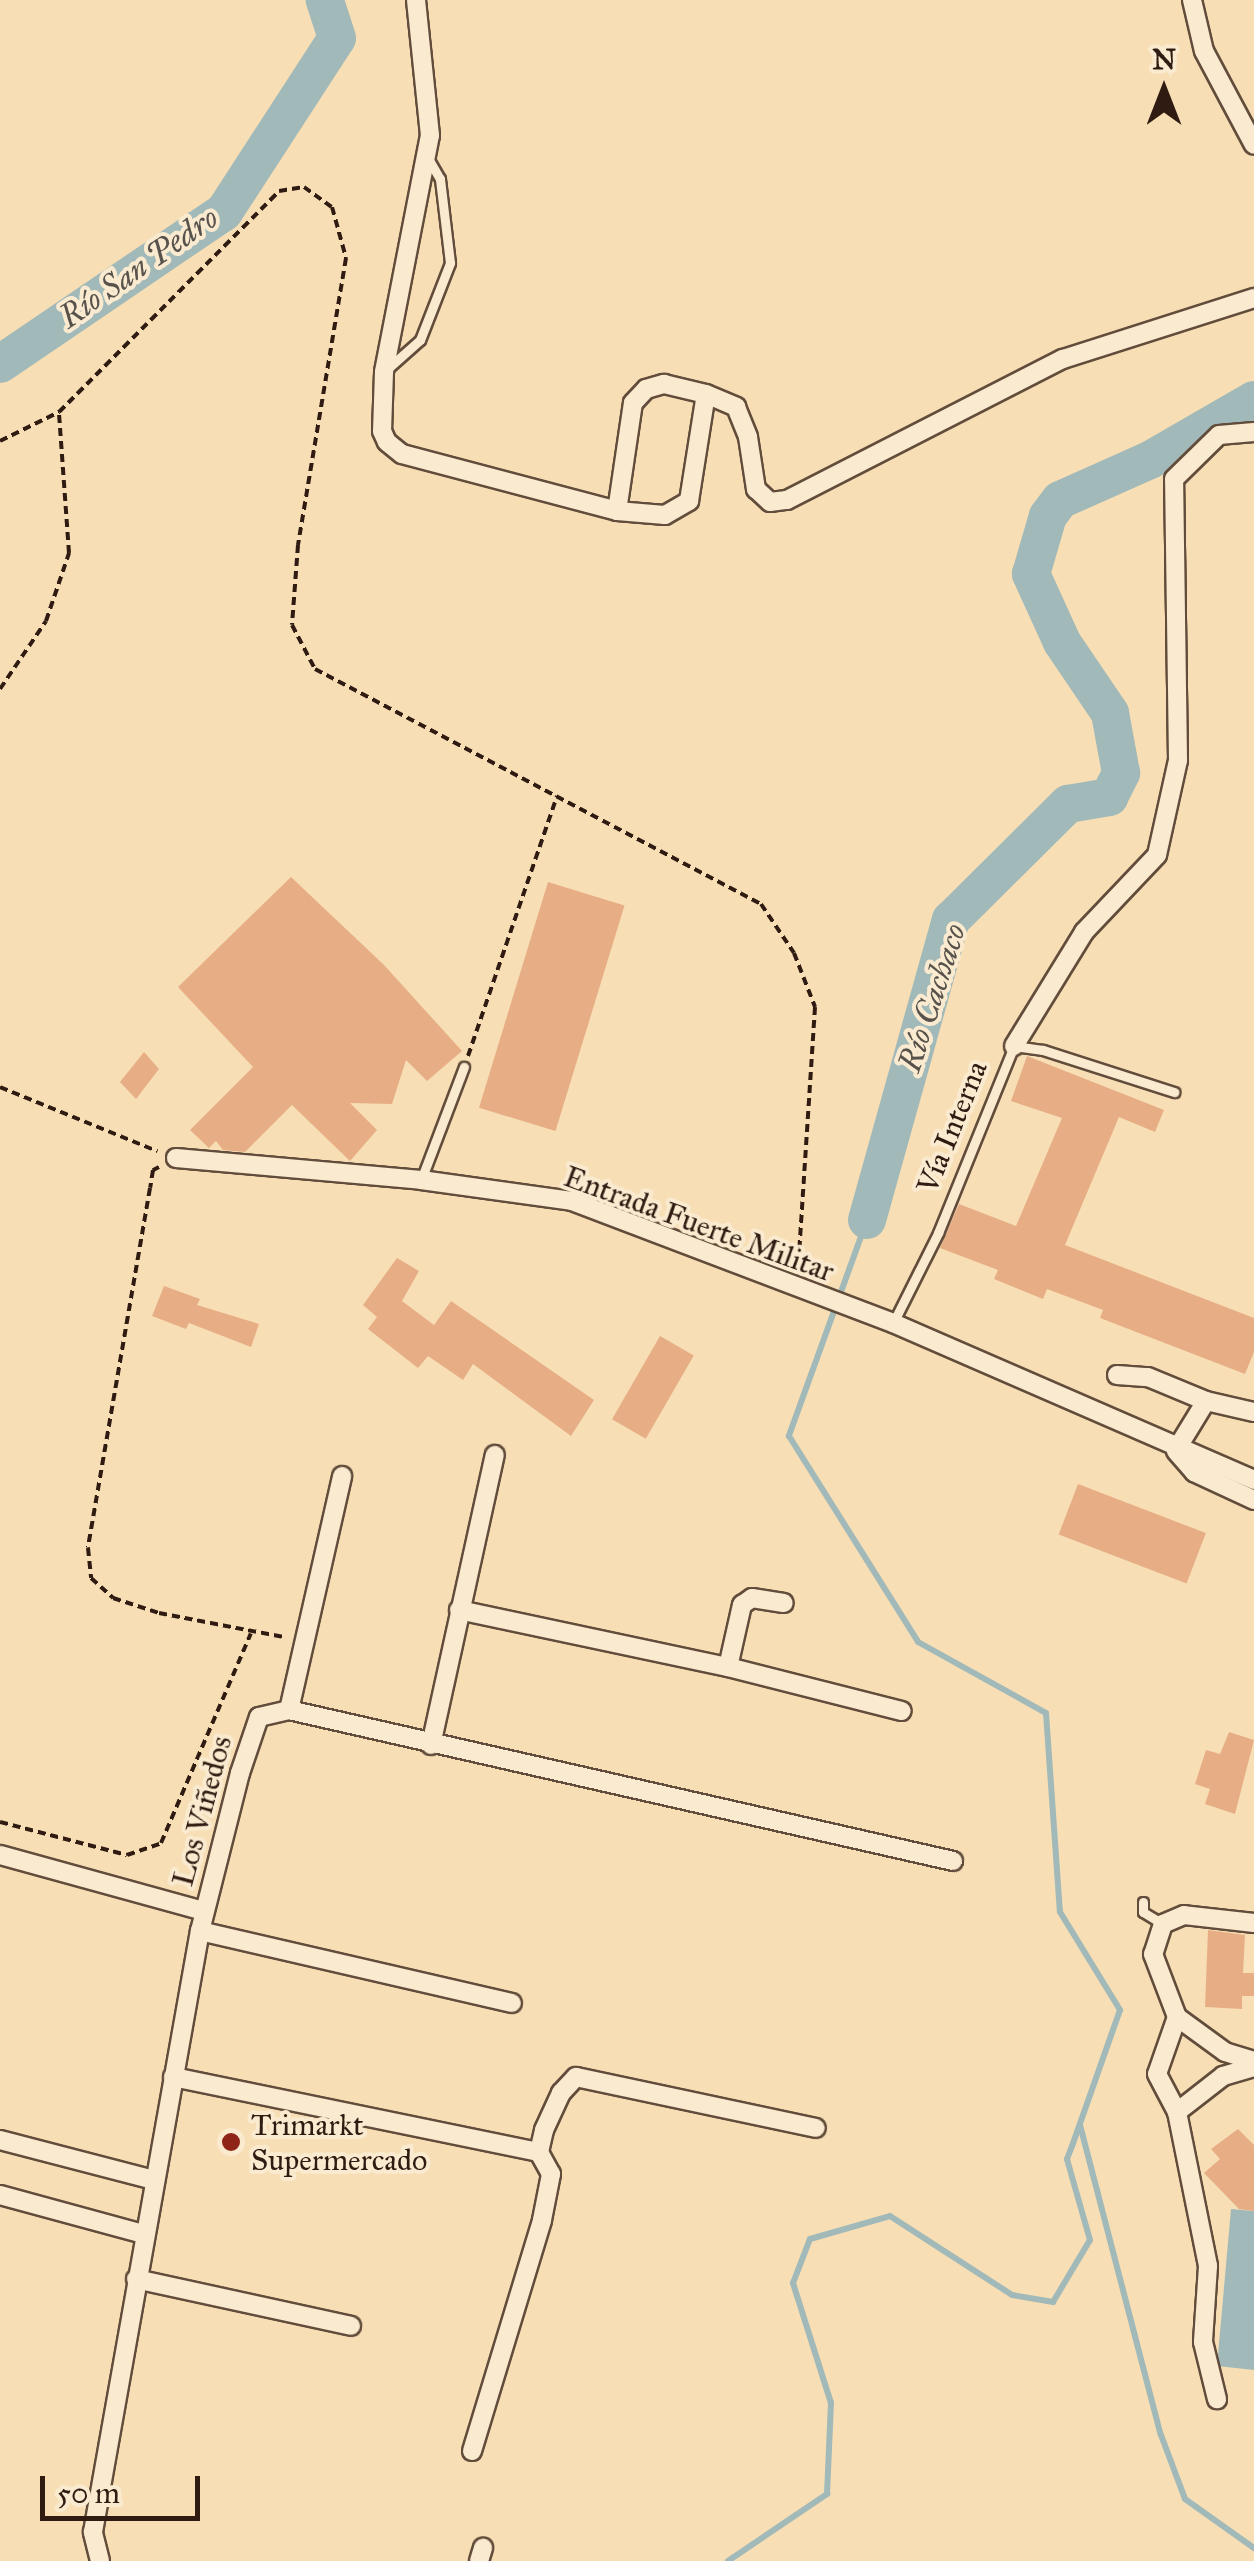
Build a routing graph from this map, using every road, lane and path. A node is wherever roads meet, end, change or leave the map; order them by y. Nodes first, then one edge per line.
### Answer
1 (416, 0) edge
2 (1192, 0) edge
3 (1254, 145) edge
4 (426, 153) junction
5 (1254, 298) edge
6 (384, 372) junction
7 (706, 394) junction
8 (59, 412) junction
9 (1254, 432) edge
10 (0, 442) edge
11 (618, 511) junction
12 (0, 689) edge
13 (556, 796) junction
14 (1014, 1046) junction
15 (464, 1068) joint
16 (0, 1087) edge
17 (1174, 1092) dead end
18 (176, 1158) junction
19 (422, 1180) junction
20 (800, 1288) junction
21 (890, 1322) junction
22 (1117, 1375) dead end
23 (1206, 1401) junction
24 (1254, 1412) edge
25 (1176, 1450) junction
26 (495, 1455) dead end
27 (342, 1476) dead end
28 (1254, 1480) edge
29 (1254, 1500) edge
30 (784, 1603) dead end
31 (459, 1610) junction
32 (251, 1633) junction
33 (304, 1640) junction
34 (728, 1668) junction
35 (288, 1710) junction
36 (902, 1711) dead end
37 (431, 1745) junction
38 (0, 1822) edge
39 (0, 1855) edge
40 (953, 1861) dead end
41 (1143, 1902) dead end
42 (204, 1911) junction
43 (1254, 1923) edge
44 (1163, 1924) junction
45 (200, 1931) junction
46 (512, 2004) dead end
47 (1176, 2018) junction
48 (1254, 2064) edge
49 (173, 2077) junction
50 (1176, 2112) junction
51 (816, 2128) dead end
52 (0, 2140) edge
53 (539, 2152) junction
54 (154, 2180) junction
55 (0, 2195) edge
56 (144, 2234) junction
57 (136, 2279) junction
58 (351, 2326) dead end
59 (1216, 2399) dead end
60 (472, 2450) dead end
61 (100, 2561) edge

1 - 4 street
2 - 3 street
4 - 6 street
4 - 6 lane
5 - 7 street
6 - 11 street
7 - 11 street
7 - 11 street
8 - 10 path
8 - 12 path
8 - 13 path
9 - 14 street
13 - 15 path
13 - 20 path
14 - 17 lane, Vía Interna
14 - 21 lane, Vía Interna
15 - 19 lane
16 - 18 path
18 - 19 street, Entrada Fuerte Militar
18 - 32 path
19 - 20 street, Entrada Fuerte Militar
20 - 21 street, Entrada Fuerte Militar
21 - 25 street, Entrada Fuerte Militar
22 - 23 street
23 - 24 street
23 - 25 street
25 - 28 street, Entrada Fuerte Militar
25 - 29 street, Entrada Fuerte Militar
26 - 31 street
27 - 33 street
30 - 34 street
31 - 34 street
31 - 37 street
32 - 33 path
32 - 38 path
33 - 35 street
34 - 36 street
35 - 37 street
35 - 42 street, Los Viñedos
37 - 40 street
39 - 42 street
41 - 44 lane
42 - 45 street, Los Viñedos
43 - 44 street
44 - 47 street
45 - 46 street
45 - 49 street, Los Viñedos
47 - 48 street
47 - 50 street
48 - 50 street
49 - 53 street
49 - 54 street, Los Viñedos
50 - 59 street
51 - 53 street
52 - 54 street
53 - 60 street
54 - 56 street, Los Viñedos
55 - 56 street
56 - 57 street, Los Viñedos
57 - 58 street
57 - 61 street, Los Viñedos

